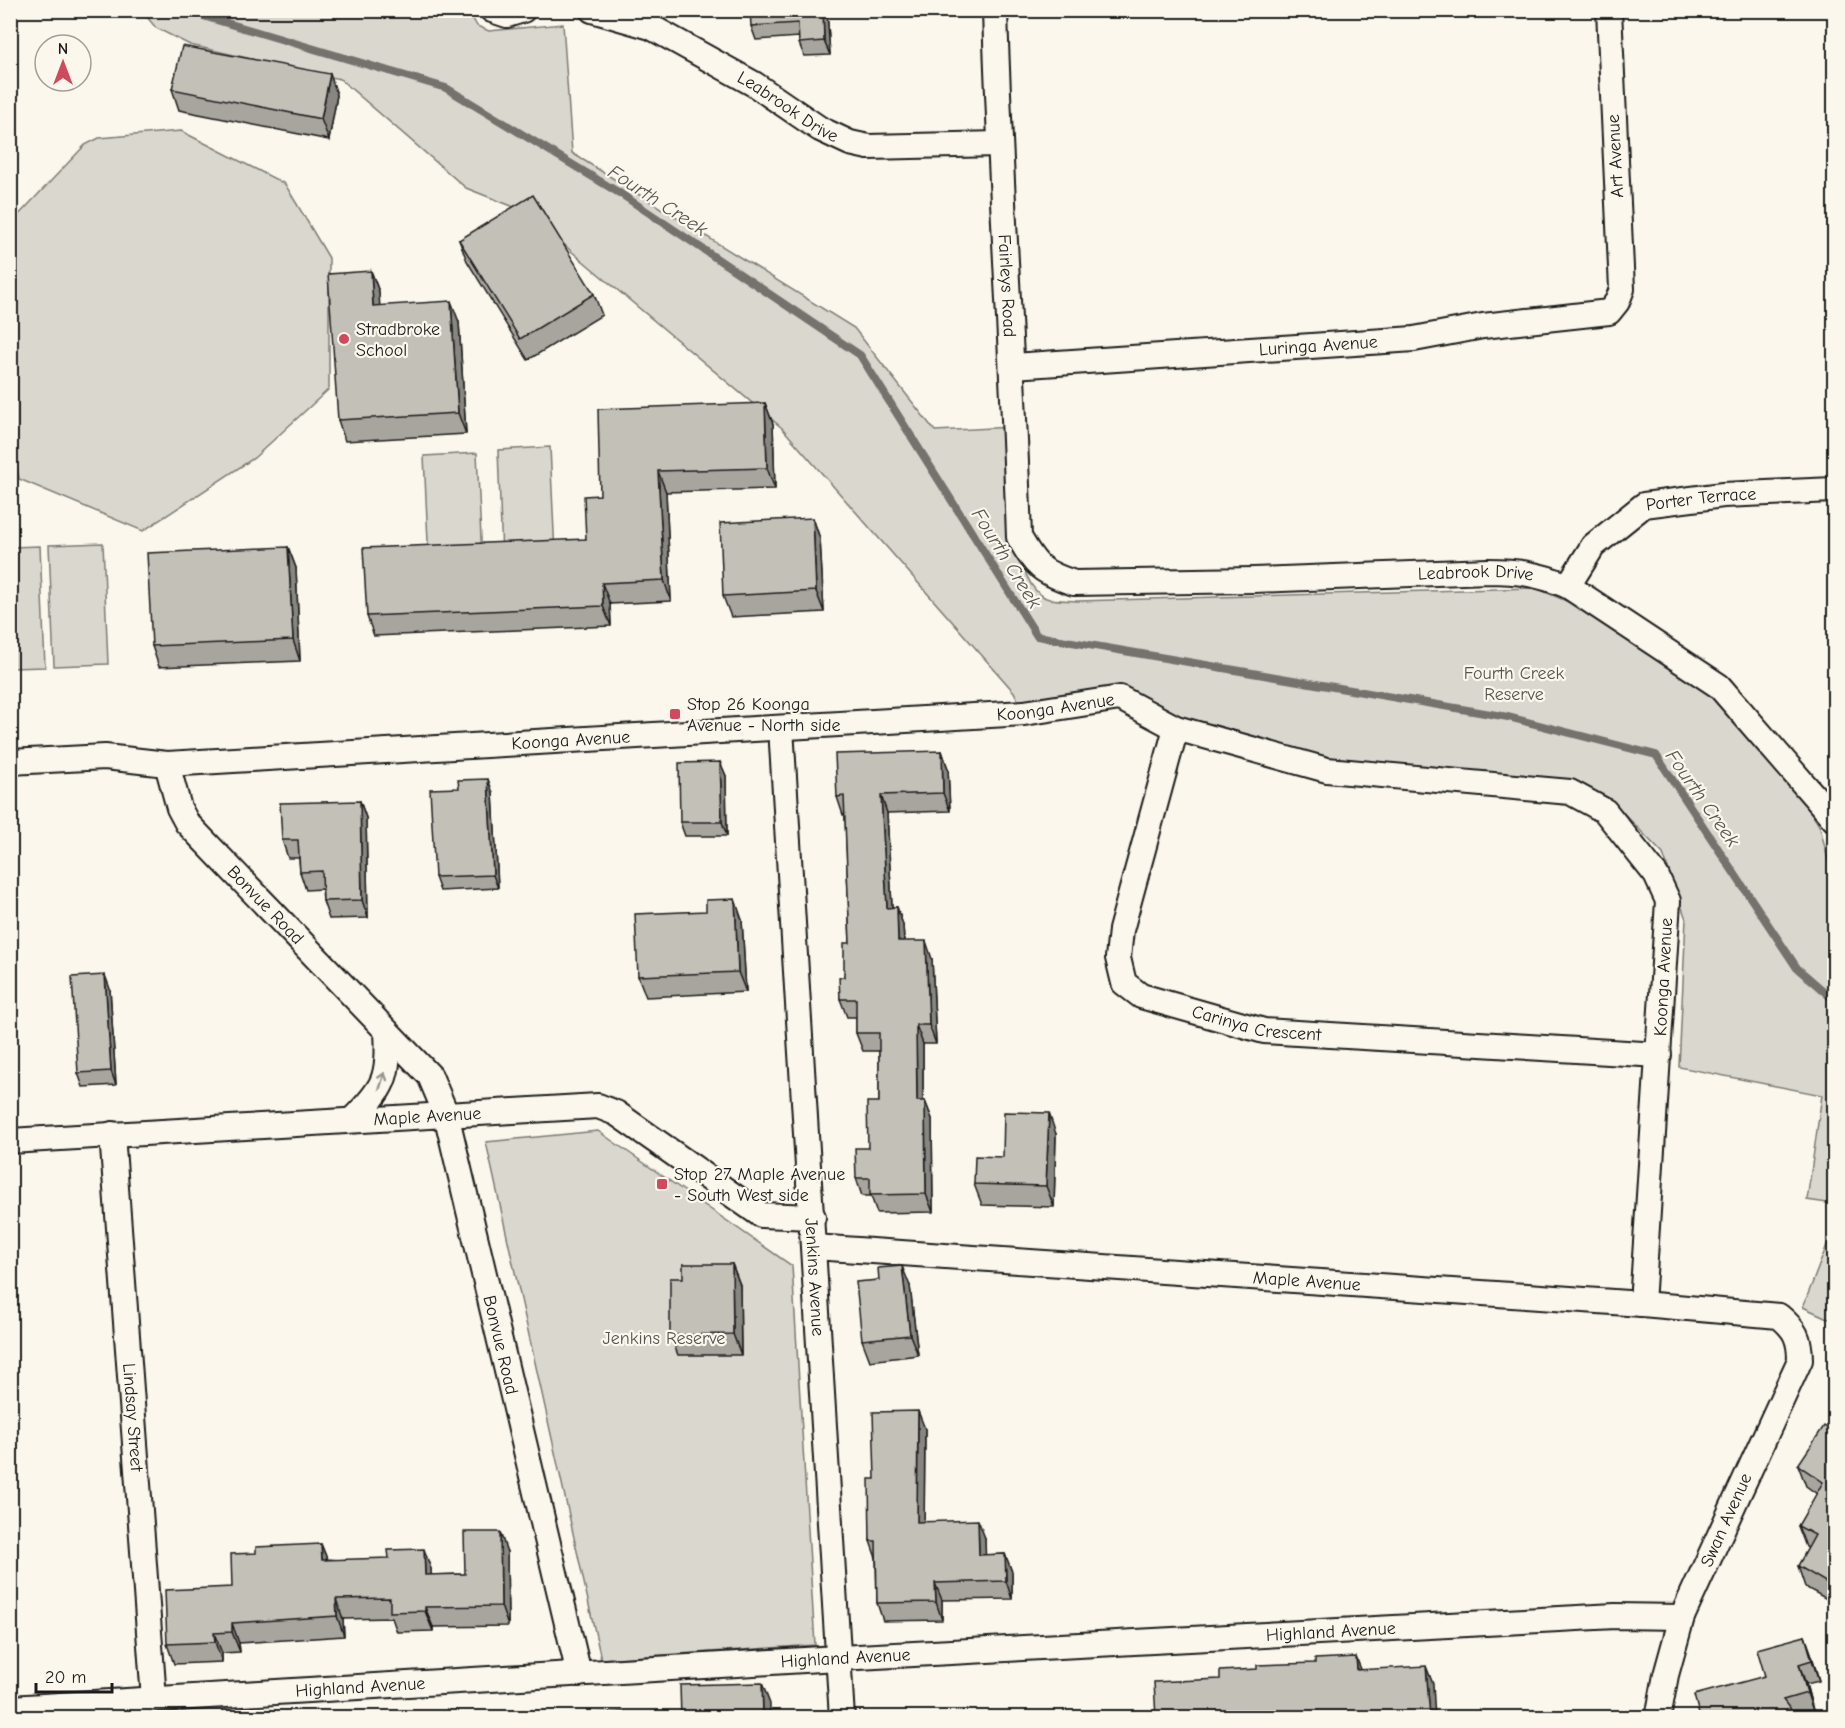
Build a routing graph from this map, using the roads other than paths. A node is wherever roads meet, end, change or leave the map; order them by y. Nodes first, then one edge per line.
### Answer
1 (492, 10) edge
2 (523, 10) edge
3 (592, 10) edge
4 (995, 10) edge
5 (1609, 10) edge
6 (655, 19) edge
7 (999, 144) junction
8 (1617, 302) joint
9 (1013, 366) junction
10 (1834, 490) edge
11 (1031, 558) joint
12 (1568, 586) junction
13 (781, 728) junction
14 (1176, 728) junction
15 (10, 762) edge
16 (167, 764) junction
17 (1834, 819) edge
18 (387, 1032) junction
19 (1659, 1055) junction
20 (446, 1114) junction
21 (353, 1119) junction
22 (112, 1134) junction
23 (10, 1141) edge
24 (813, 1217) junction
25 (814, 1247) junction
26 (1642, 1304) junction
27 (1793, 1327) joint
28 (1682, 1617) junction
29 (838, 1658) junction
30 (579, 1674) junction
31 (154, 1699) junction
32 (10, 1708) edge
33 (842, 1718) edge
34 (1658, 1718) edge

1 - 2 street
3 - 6 street, Leabrook Drive
4 - 7 street, Fairleys Road
5 - 8 street, Art Avenue
6 - 7 street, Leabrook Drive
7 - 9 street, Fairleys Road
8 - 9 street, Luringa Avenue
9 - 11 street, Fairleys Road
10 - 12 street, Porter Terrace
11 - 12 street, Leabrook Drive
12 - 17 street, Leabrook Drive
13 - 14 street, Koonga Avenue
13 - 16 street, Koonga Avenue
13 - 24 street, Jenkins Avenue
14 - 19 street, Koonga Avenue
14 - 19 street, Carinya Crescent
15 - 16 street, Koonga Avenue
16 - 18 street, Bonvue Road
18 - 20 street, Bonvue Road
21 -> 18 street
19 - 26 street, Koonga Avenue
20 - 21 street, Maple Avenue
20 - 24 street, Maple Avenue
20 - 30 street, Bonvue Road
21 - 22 street, Maple Avenue
22 - 23 street, Maple Avenue
22 - 31 street, Lindsay Street
24 - 25 street, Jenkins Avenue
25 - 26 street, Maple Avenue
25 - 29 street, Jenkins Avenue
26 - 27 street, Maple Avenue
27 - 28 street, Swan Avenue
28 - 29 street, Highland Avenue
28 - 34 street, Swan Avenue
29 - 30 street, Highland Avenue
29 - 33 street, Jenkins Avenue
30 - 31 street, Highland Avenue
31 - 32 street, Highland Avenue

